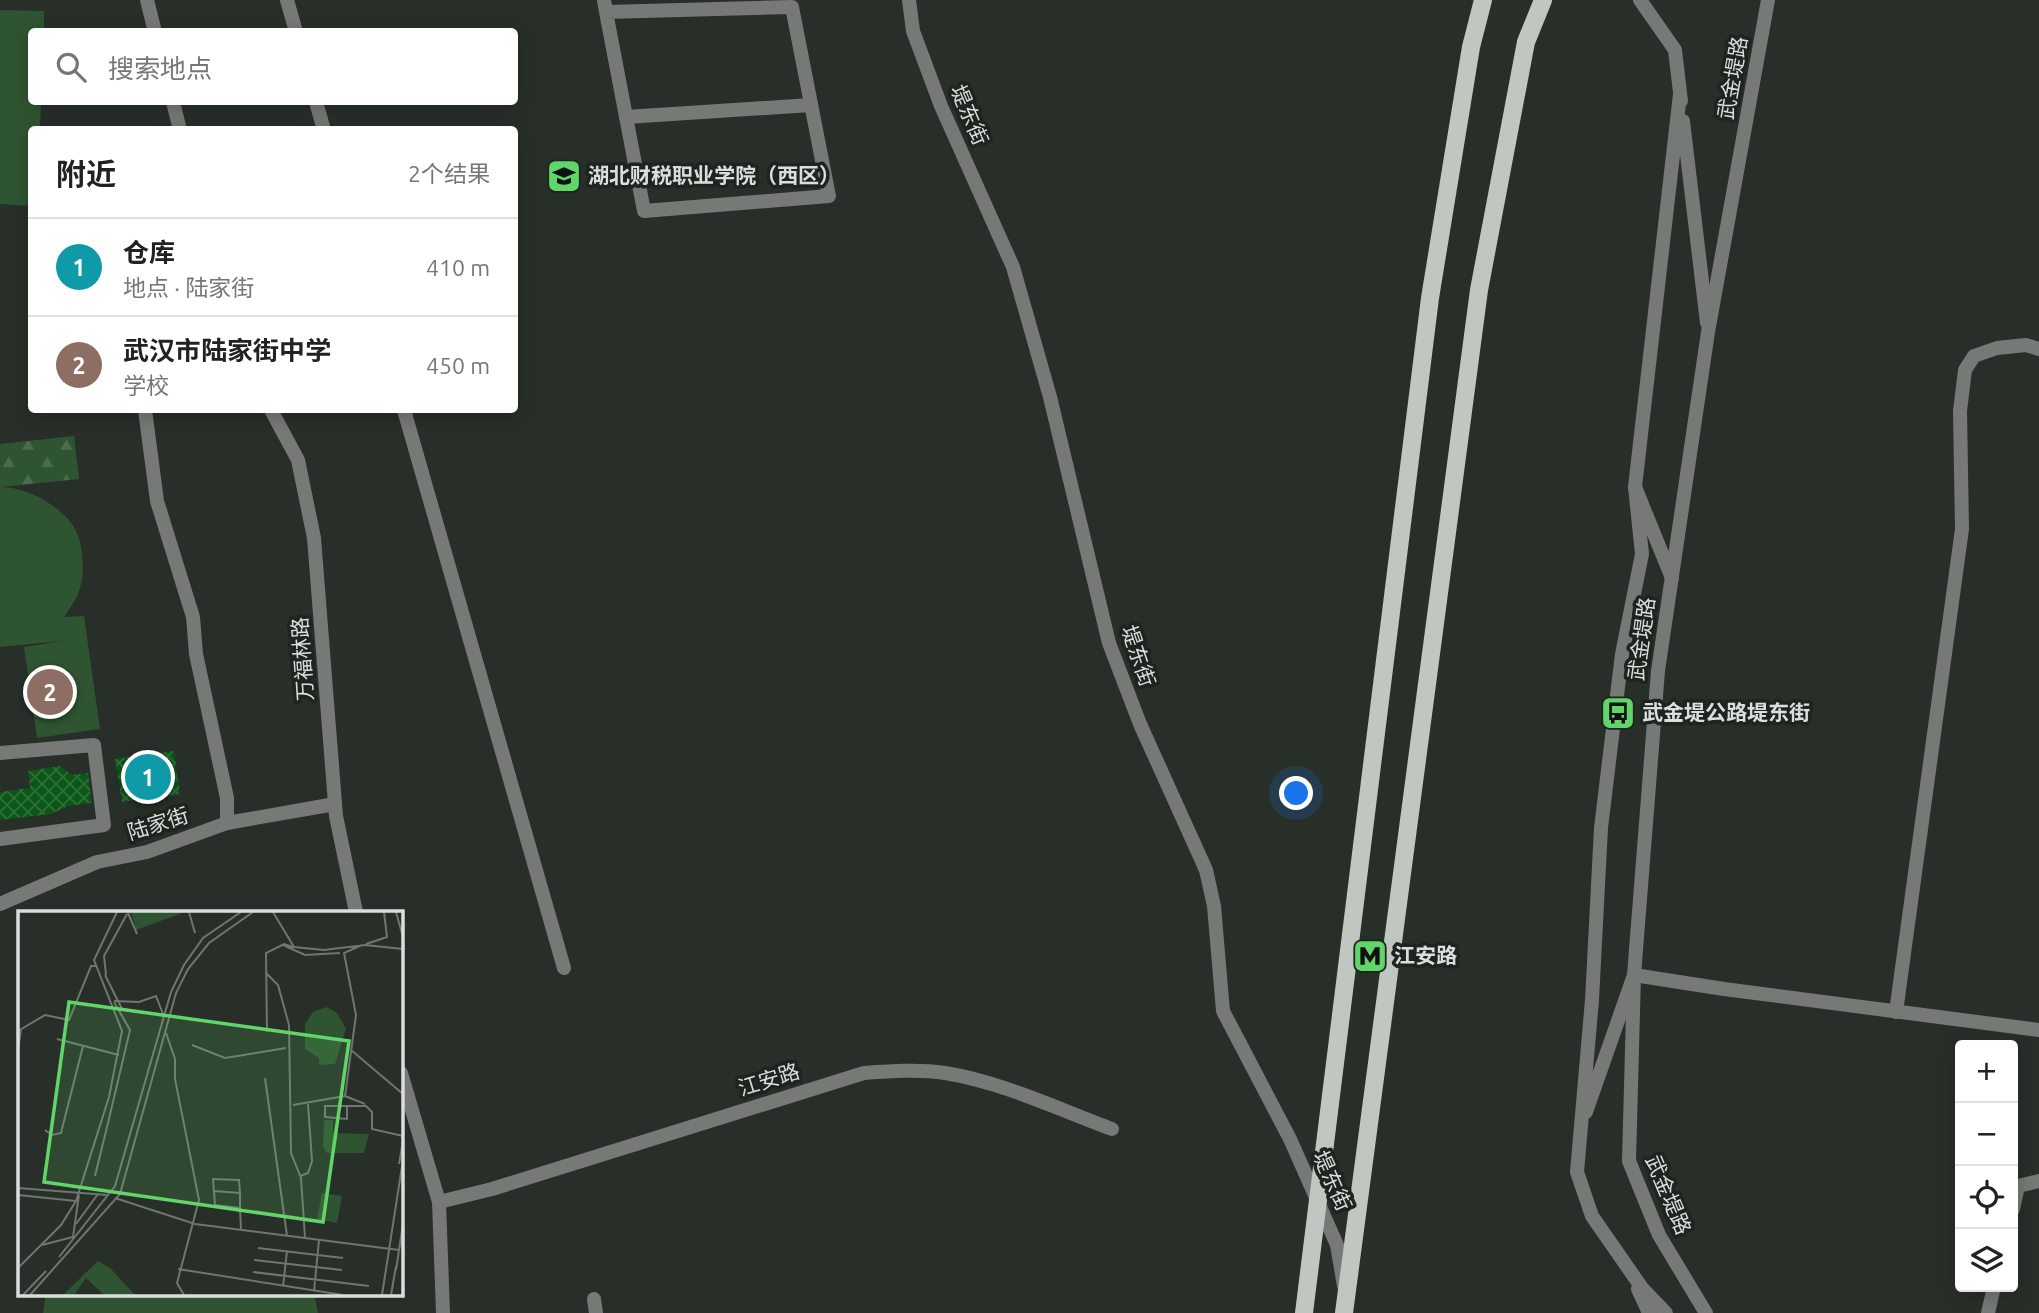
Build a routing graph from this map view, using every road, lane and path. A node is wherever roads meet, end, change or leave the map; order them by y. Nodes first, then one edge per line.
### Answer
1 (147, 0) edge
2 (287, 0) edge
3 (909, 0) edge
4 (1483, 0) edge
5 (1543, 0) edge
6 (1640, 0) edge
7 (1768, 0) edge
8 (605, 6) edge
9 (154, 28) edge
10 (295, 28) edge
11 (1680, 94) junction
12 (174, 105) edge
13 (317, 105) edge
14 (811, 105) junction
15 (626, 117) junction
16 (179, 126) edge
17 (323, 126) edge
18 (1708, 332) junction
19 (2039, 348) edge
20 (145, 413) edge
21 (273, 413) edge
22 (405, 413) edge
23 (1635, 487) junction
24 (1672, 578) junction
25 (0, 753) edge
26 (335, 804) junction
27 (227, 823) junction
28 (0, 839) edge
29 (0, 904) edge
30 (356, 911) edge
31 (564, 968) dead end
32 (1634, 975) junction
33 (1896, 1012) junction
34 (2039, 1030) edge
35 (402, 1076) edge
36 (1112, 1129) dead end
37 (1579, 1133) junction
38 (2039, 1181) edge
39 (2018, 1186) edge
40 (439, 1202) junction
41 (1318, 1202) junction
42 (1632, 1274) junction
43 (1993, 1292) edge
44 (1347, 1307) edge
45 (443, 1313) edge
46 (1304, 1313) edge
47 (1649, 1313) edge
48 (1667, 1313) edge
49 (1706, 1313) edge
50 (1988, 1313) edge

1 - 9 street
2 - 10 street
3 - 41 street, 堤东街
4 - 41 main road
5 - 44 main road
6 - 11 street
7 - 18 street, 武金堤路
8 - 14 street
8 - 15 street
11 - 18 street
11 - 23 street
12 - 16 street
13 - 17 street
14 - 15 street
14 - 15 street
18 - 24 street, 武金堤路
19 - 33 street
20 - 27 street
21 - 26 street, 万福林路
22 - 31 street
23 - 24 street
23 - 37 street
24 - 32 street, 武金堤路
25 - 28 street
26 - 27 street, 陆家街
26 - 30 street, 万福林路
27 - 29 street, 陆家街
32 - 33 street
32 - 37 street
32 - 49 street, 武金堤路
33 - 34 street
35 - 40 street
36 - 40 street, 江安路
37 - 42 street
38 - 39 street
40 - 45 street
41 - 44 street, 堤东街
41 - 46 main road
42 - 47 street
42 - 48 street
43 - 50 street

